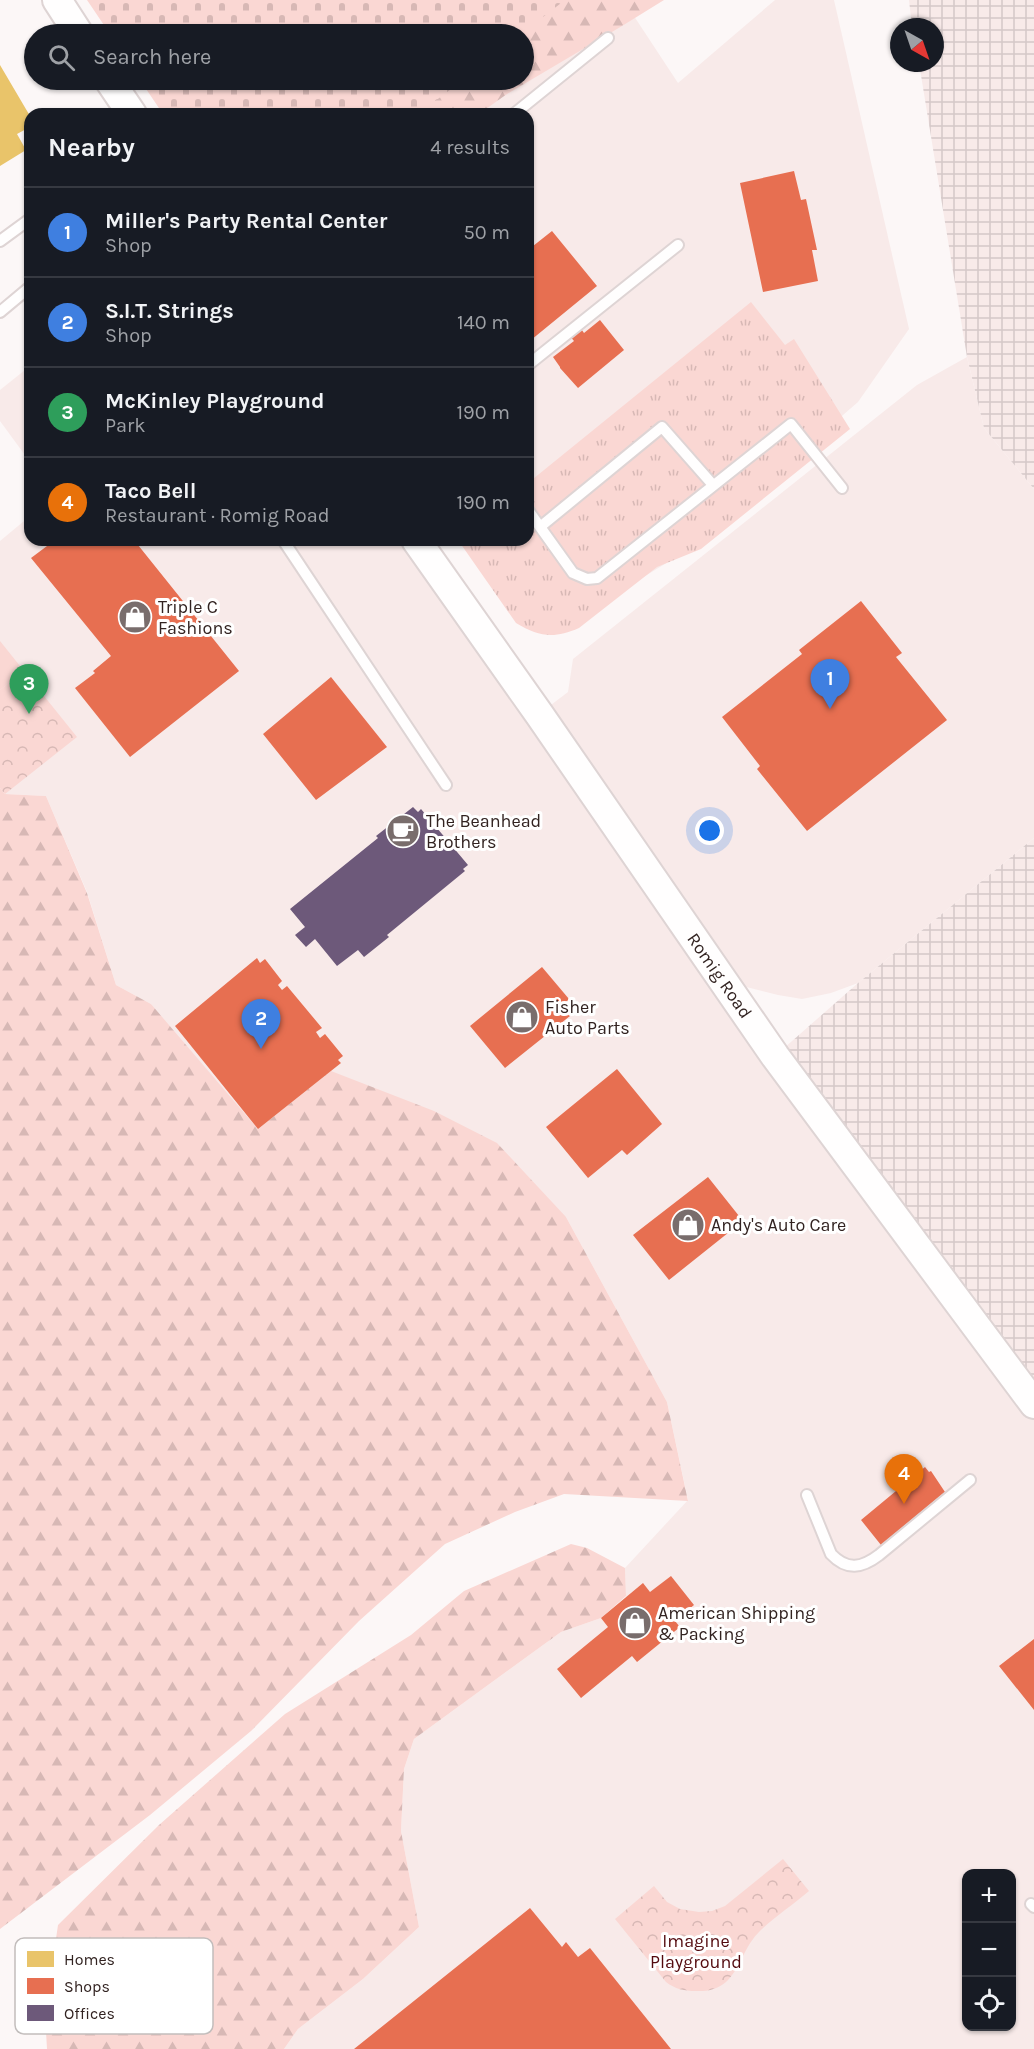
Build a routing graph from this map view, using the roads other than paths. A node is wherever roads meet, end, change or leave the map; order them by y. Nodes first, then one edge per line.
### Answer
1 (57, 0) edge
2 (73, 24) edge
3 (608, 38) dead end
4 (116, 90) edge
5 (128, 108) edge
6 (521, 108) edge
7 (24, 223) edge
8 (0, 241) edge
9 (678, 245) dead end
10 (24, 292) edge
11 (0, 312) edge
12 (534, 361) edge
13 (713, 485) junction
14 (842, 488) dead end
15 (534, 518) edge
16 (540, 527) junction
17 (286, 546) edge
18 (420, 546) edge
19 (446, 785) dead end
20 (1034, 1404) edge
21 (970, 1480) dead end
22 (807, 1495) dead end

1 - 2 street
3 - 6 lane
4 - 5 street
7 - 8 lane
9 - 12 lane
10 - 11 lane
13 - 14 lane
13 - 16 lane
13 - 16 lane
15 - 16 lane
17 - 19 lane
18 - 20 street, Romig Road
21 - 22 lane

